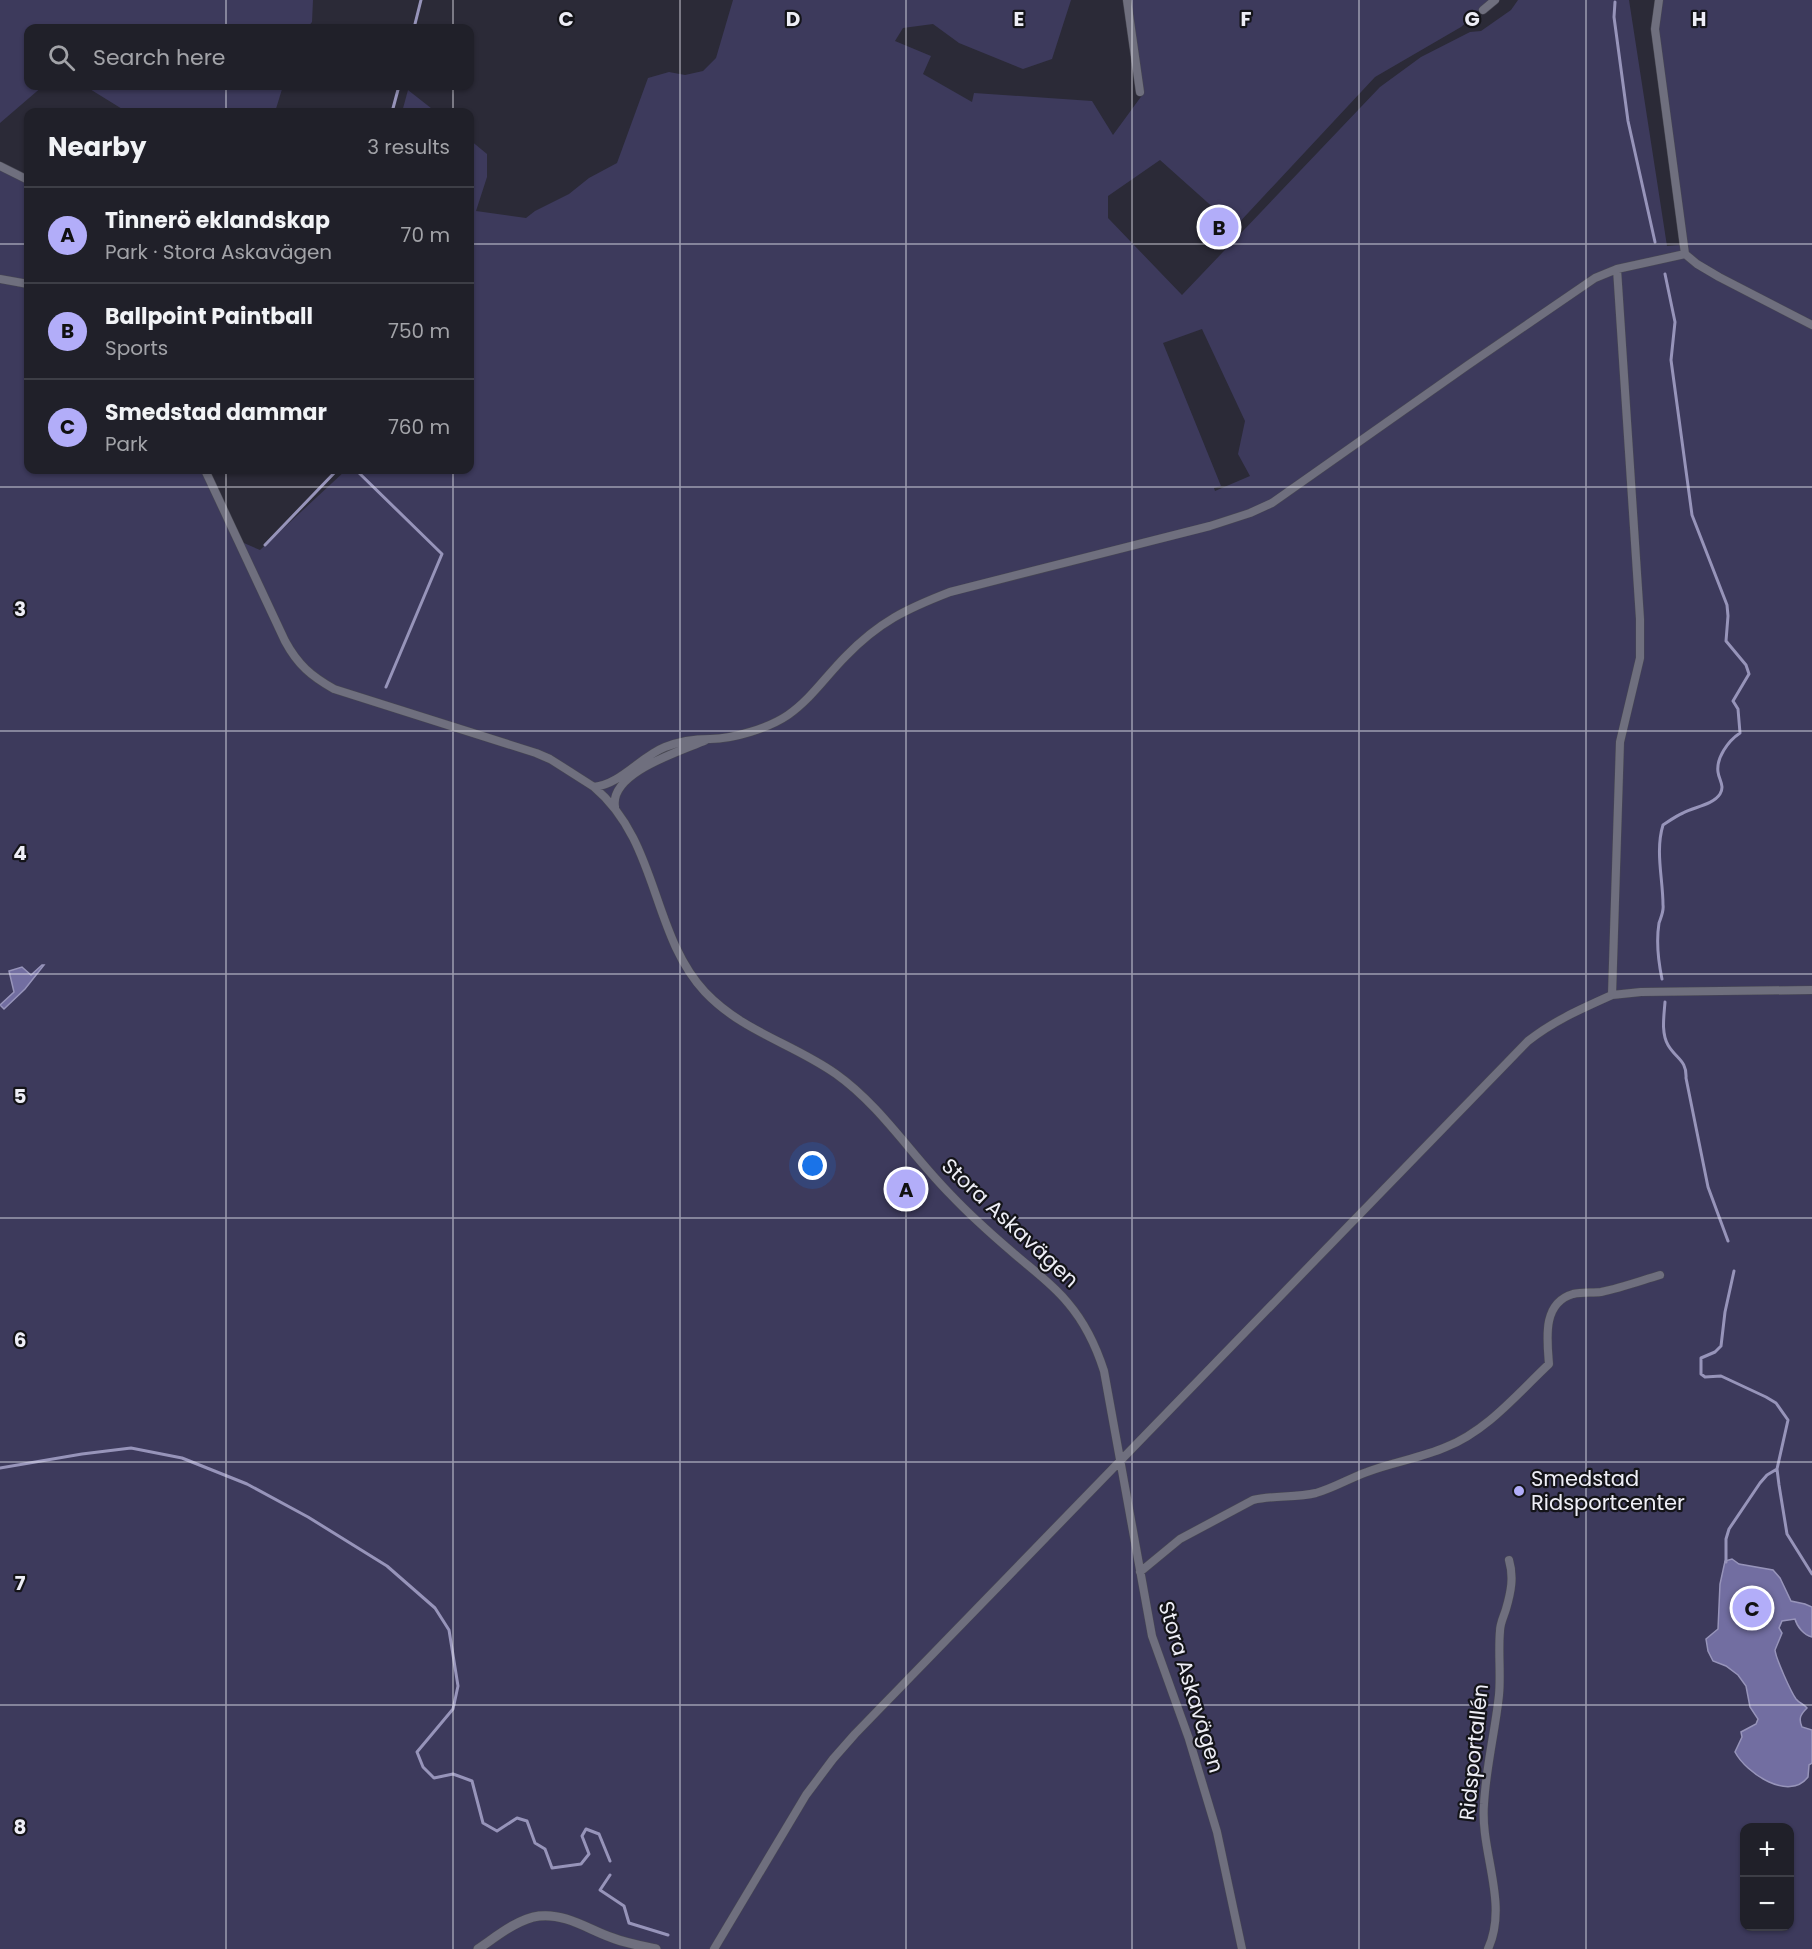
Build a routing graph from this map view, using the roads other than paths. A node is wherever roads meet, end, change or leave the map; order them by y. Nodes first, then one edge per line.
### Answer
1 (1127, 0) edge
2 (1495, 0) edge
3 (1659, 0) edge
4 (1483, 10) dead end
5 (1140, 92) dead end
6 (0, 166) edge
7 (24, 178) edge
8 (1685, 254) junction
9 (1617, 269) junction
10 (0, 279) edge
11 (24, 283) edge
12 (1812, 325) edge
13 (207, 474) edge
14 (709, 739) junction
15 (594, 787) junction
16 (616, 808) junction
17 (1812, 990) edge
18 (1612, 995) junction
19 (1660, 1275) dead end
20 (1119, 1460) junction
21 (1509, 1560) dead end
22 (1140, 1572) junction
23 (478, 1949) edge
24 (656, 1949) edge
25 (714, 1949) edge
26 (1242, 1949) edge
27 (1488, 1949) edge

1 - 5 street
2 - 4 street
3 - 8 street
6 - 7 street
8 - 9 street
8 - 12 street
9 - 14 street
9 - 18 street
10 - 11 street
13 - 15 street, Stora Askavägen
14 - 15 street
14 - 16 street
15 - 16 street, Stora Askavägen
16 - 20 street, Stora Askavägen
17 - 18 street
18 - 20 street
19 - 22 street
20 - 22 street, Stora Askavägen
20 - 25 street
21 - 27 street, Ridsportallén
22 - 26 street, Stora Askavägen
23 - 24 street

